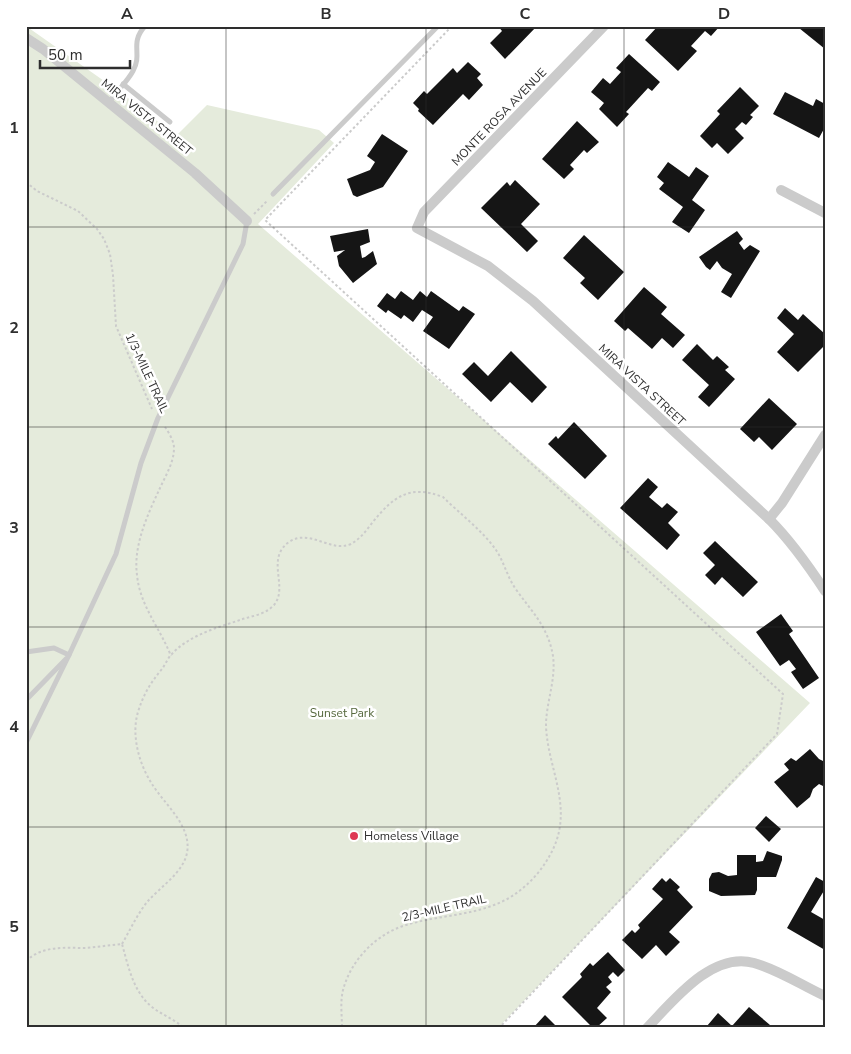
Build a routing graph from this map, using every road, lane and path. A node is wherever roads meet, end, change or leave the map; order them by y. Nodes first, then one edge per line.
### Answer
1 (145, 26) edge
2 (438, 26) edge
3 (452, 26) edge
4 (604, 26) edge
5 (26, 38) edge
6 (123, 84) junction
7 (109, 103) junction
8 (170, 122) dead end
9 (26, 182) edge
10 (781, 190) dead end
11 (273, 194) joint
12 (825, 213) edge
13 (247, 221) junction
14 (417, 228) joint
15 (158, 418) junction
16 (825, 435) edge
17 (769, 519) junction
18 (825, 591) edge
19 (26, 652) edge
20 (70, 655) junction
21 (171, 656) junction
22 (26, 700) edge
23 (26, 743) edge
24 (122, 944) junction
25 (26, 961) edge
26 (825, 996) edge
27 (184, 1028) edge
28 (342, 1028) edge
29 (499, 1028) edge
30 (647, 1028) edge

1 - 6 lane
2 - 11 lane
3 - 29 path
4 - 14 street, MONTE ROSA AVENUE
5 - 7 street, MIRA VISTA STREET
6 - 7 lane
6 - 8 lane
7 - 13 street, MIRA VISTA STREET
9 - 15 path, 1/3-MILE TRAIL
10 - 12 street
11 - 13 path
13 - 15 lane
14 - 17 street, MIRA VISTA STREET
15 - 20 lane
15 - 21 path, 1/3-MILE TRAIL
16 - 17 street
17 - 18 street, MIRA VISTA STREET
19 - 20 lane
20 - 22 lane
20 - 23 lane
21 - 24 path, 2/3-MILE TRAIL
21 - 28 path, 2/3-MILE TRAIL
24 - 25 path
24 - 27 path
26 - 30 street

